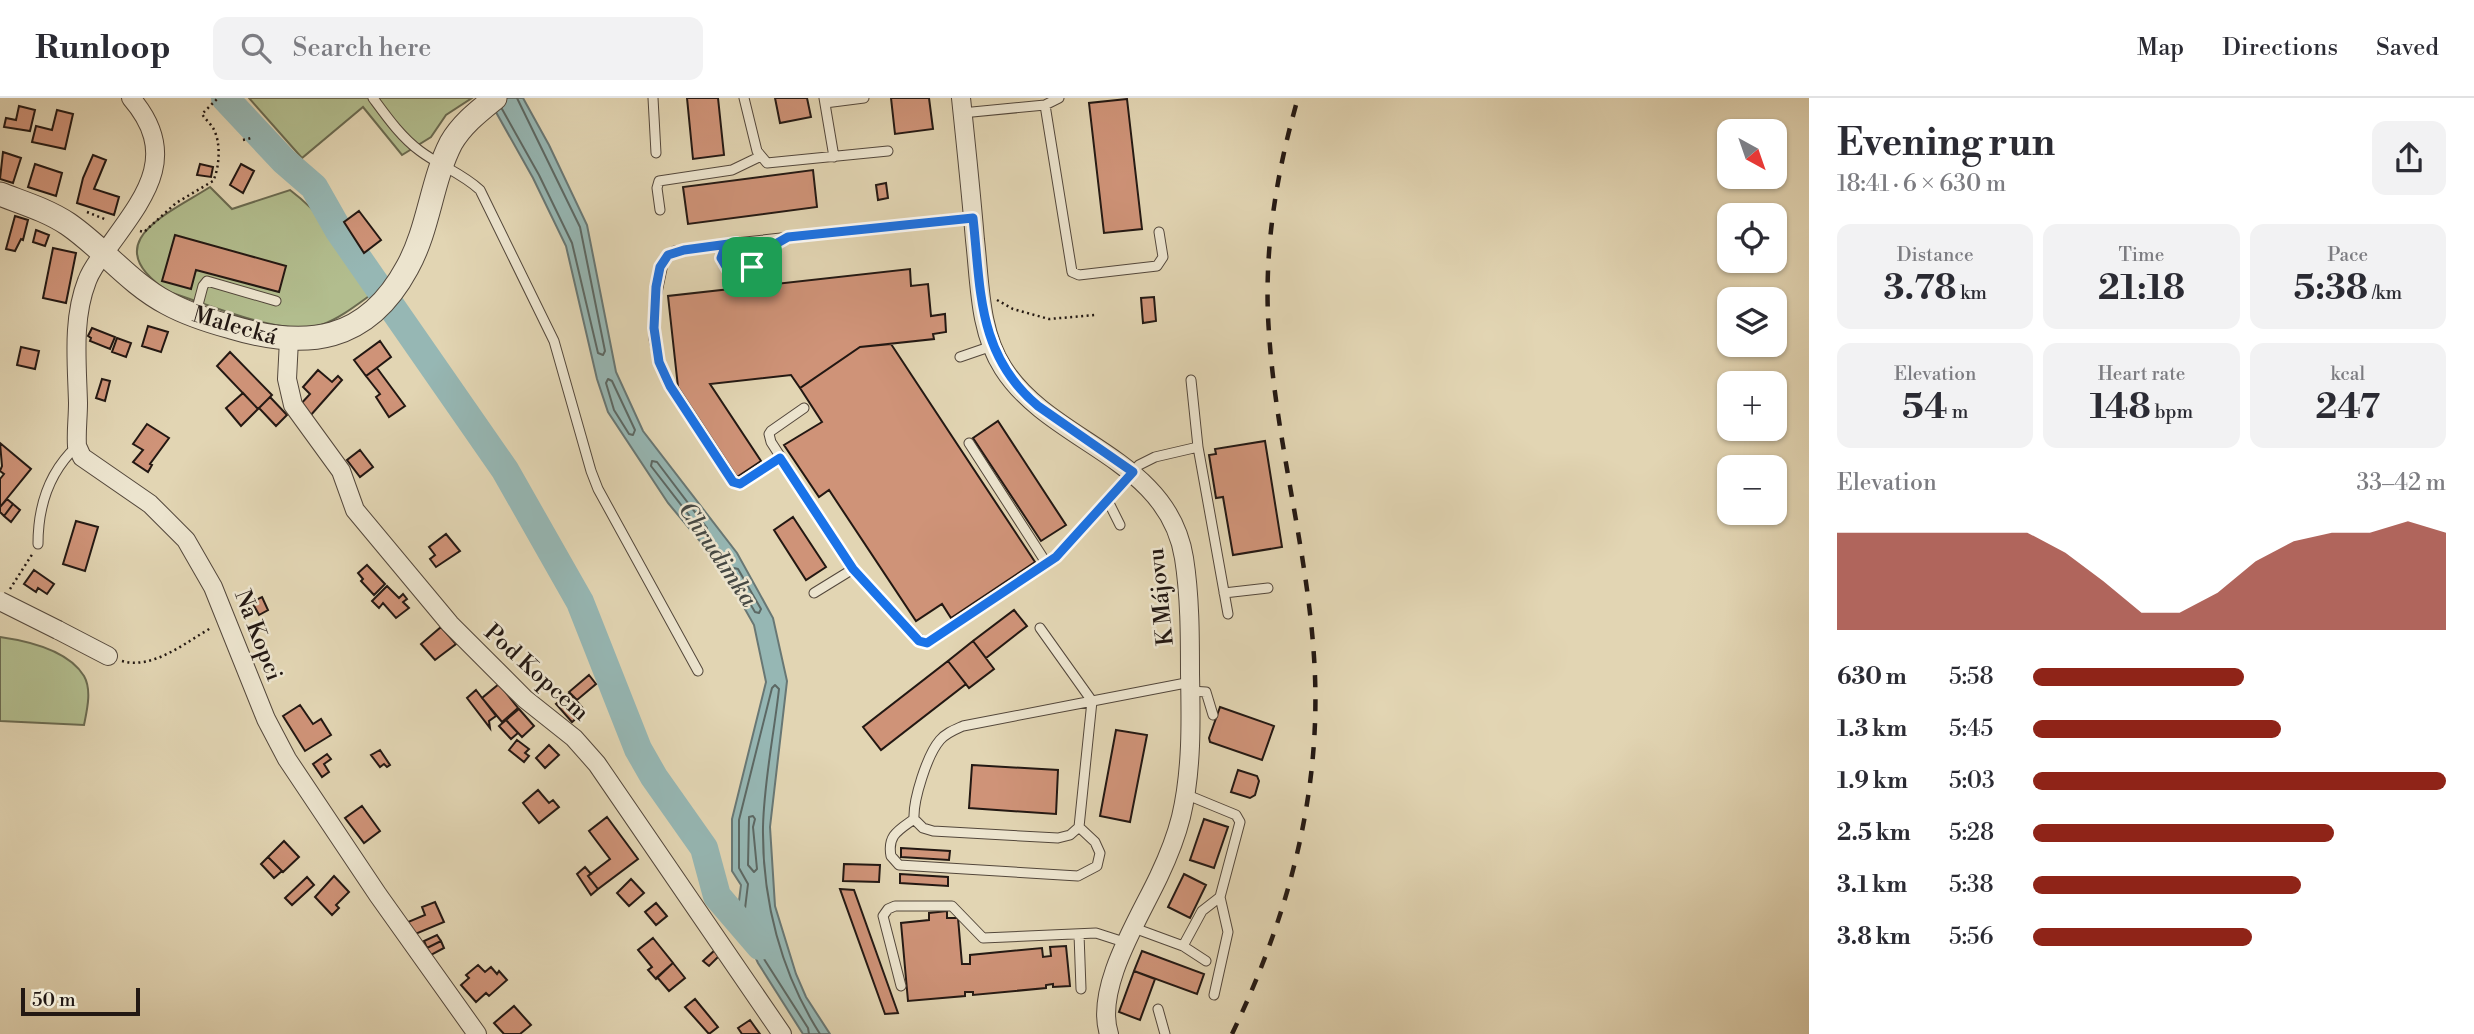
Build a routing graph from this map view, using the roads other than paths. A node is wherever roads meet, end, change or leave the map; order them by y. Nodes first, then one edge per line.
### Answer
1 (131, 98) edge
2 (373, 98) edge
3 (653, 98) edge
4 (744, 98) edge
5 (864, 98) edge
6 (1059, 98) edge
7 (824, 101) edge
8 (486, 105) edge
9 (1045, 105) junction
10 (961, 106) edge
11 (888, 151) dead end
12 (656, 153) dead end
13 (759, 157) junction
14 (834, 157) junction
15 (442, 164) junction
16 (0, 194) edge
17 (660, 210) dead end
18 (973, 218) junction
19 (1159, 232) dead end
20 (788, 237) junction
21 (736, 243) junction
22 (104, 254) junction
23 (276, 301) dead end
24 (195, 316) junction
25 (289, 340) junction
26 (992, 346) junction
27 (960, 357) dead end
28 (1191, 380) dead end
29 (804, 408) dead end
30 (969, 443) dead end
31 (77, 446) junction
32 (1198, 447) junction
33 (780, 458) junction
34 (1133, 472) junction
35 (1108, 501) junction
36 (1120, 526) dead end
37 (37, 544) road end
38 (1047, 564) junction
39 (853, 569) junction
40 (1268, 587) dead end
41 (814, 593) dead end
42 (1224, 593) junction
43 (3, 598) edge
44 (1228, 614) dead end
45 (1040, 628) dead end
46 (108, 656) road end
47 (698, 671) dead end
48 (1191, 687) junction
49 (1092, 701) junction
50 (1213, 715) dead end
51 (1185, 794) junction
52 (914, 819) junction
53 (1079, 827) junction
54 (1220, 897) junction
55 (1079, 934) junction
56 (1130, 935) junction
57 (1183, 946) junction
58 (1206, 961) dead end
59 (901, 986) dead end
60 (1082, 989) dead end
61 (1214, 995) dead end
62 (1158, 1009) dead end
63 (477, 1034) edge
64 (782, 1034) edge
65 (1109, 1034) edge
66 (1165, 1034) edge

1 - 22 street
2 - 15 lane
3 - 12 lane
4 - 13 lane
5 - 7 lane
6 - 9 lane
7 - 14 lane
8 - 15 street, Malecká
9 - 10 lane
9 - 19 lane
10 - 18 street, K Májovu
11 - 14 lane
13 - 14 lane
13 - 17 lane
15 - 25 street, Malecká
15 - 47 lane
16 - 22 street, Malecká
18 - 20 lane
18 - 26 street, K Májovu
20 - 21 lane
20 - 21 lane
21 - 33 lane
22 - 24 street, Malecká
22 - 31 street
23 - 24 lane
24 - 25 street, Malecká
25 - 64 street, Pod Kopcem
26 - 27 lane
26 - 34 street, K Májovu
28 - 32 lane
29 - 33 lane
30 - 38 lane
31 - 37 lane
31 - 63 street, Na Kopci
32 - 34 lane
32 - 42 lane
33 - 39 lane
34 - 35 lane
34 - 48 street, K Májovu
35 - 36 lane
35 - 38 lane
38 - 39 lane
39 - 41 lane
40 - 42 lane
42 - 44 lane
43 - 46 street, bridge
45 - 49 lane
48 - 49 lane
48 - 50 lane
48 - 51 street, K Májovu
49 - 52 lane
49 - 53 lane
51 - 54 lane
51 - 56 street, K Májovu
52 - 53 lane
52 - 53 lane
54 - 57 lane
54 - 61 lane
55 - 56 lane
55 - 59 lane
55 - 60 lane
56 - 57 lane
56 - 65 street, K Májovu
57 - 58 lane
62 - 66 lane

